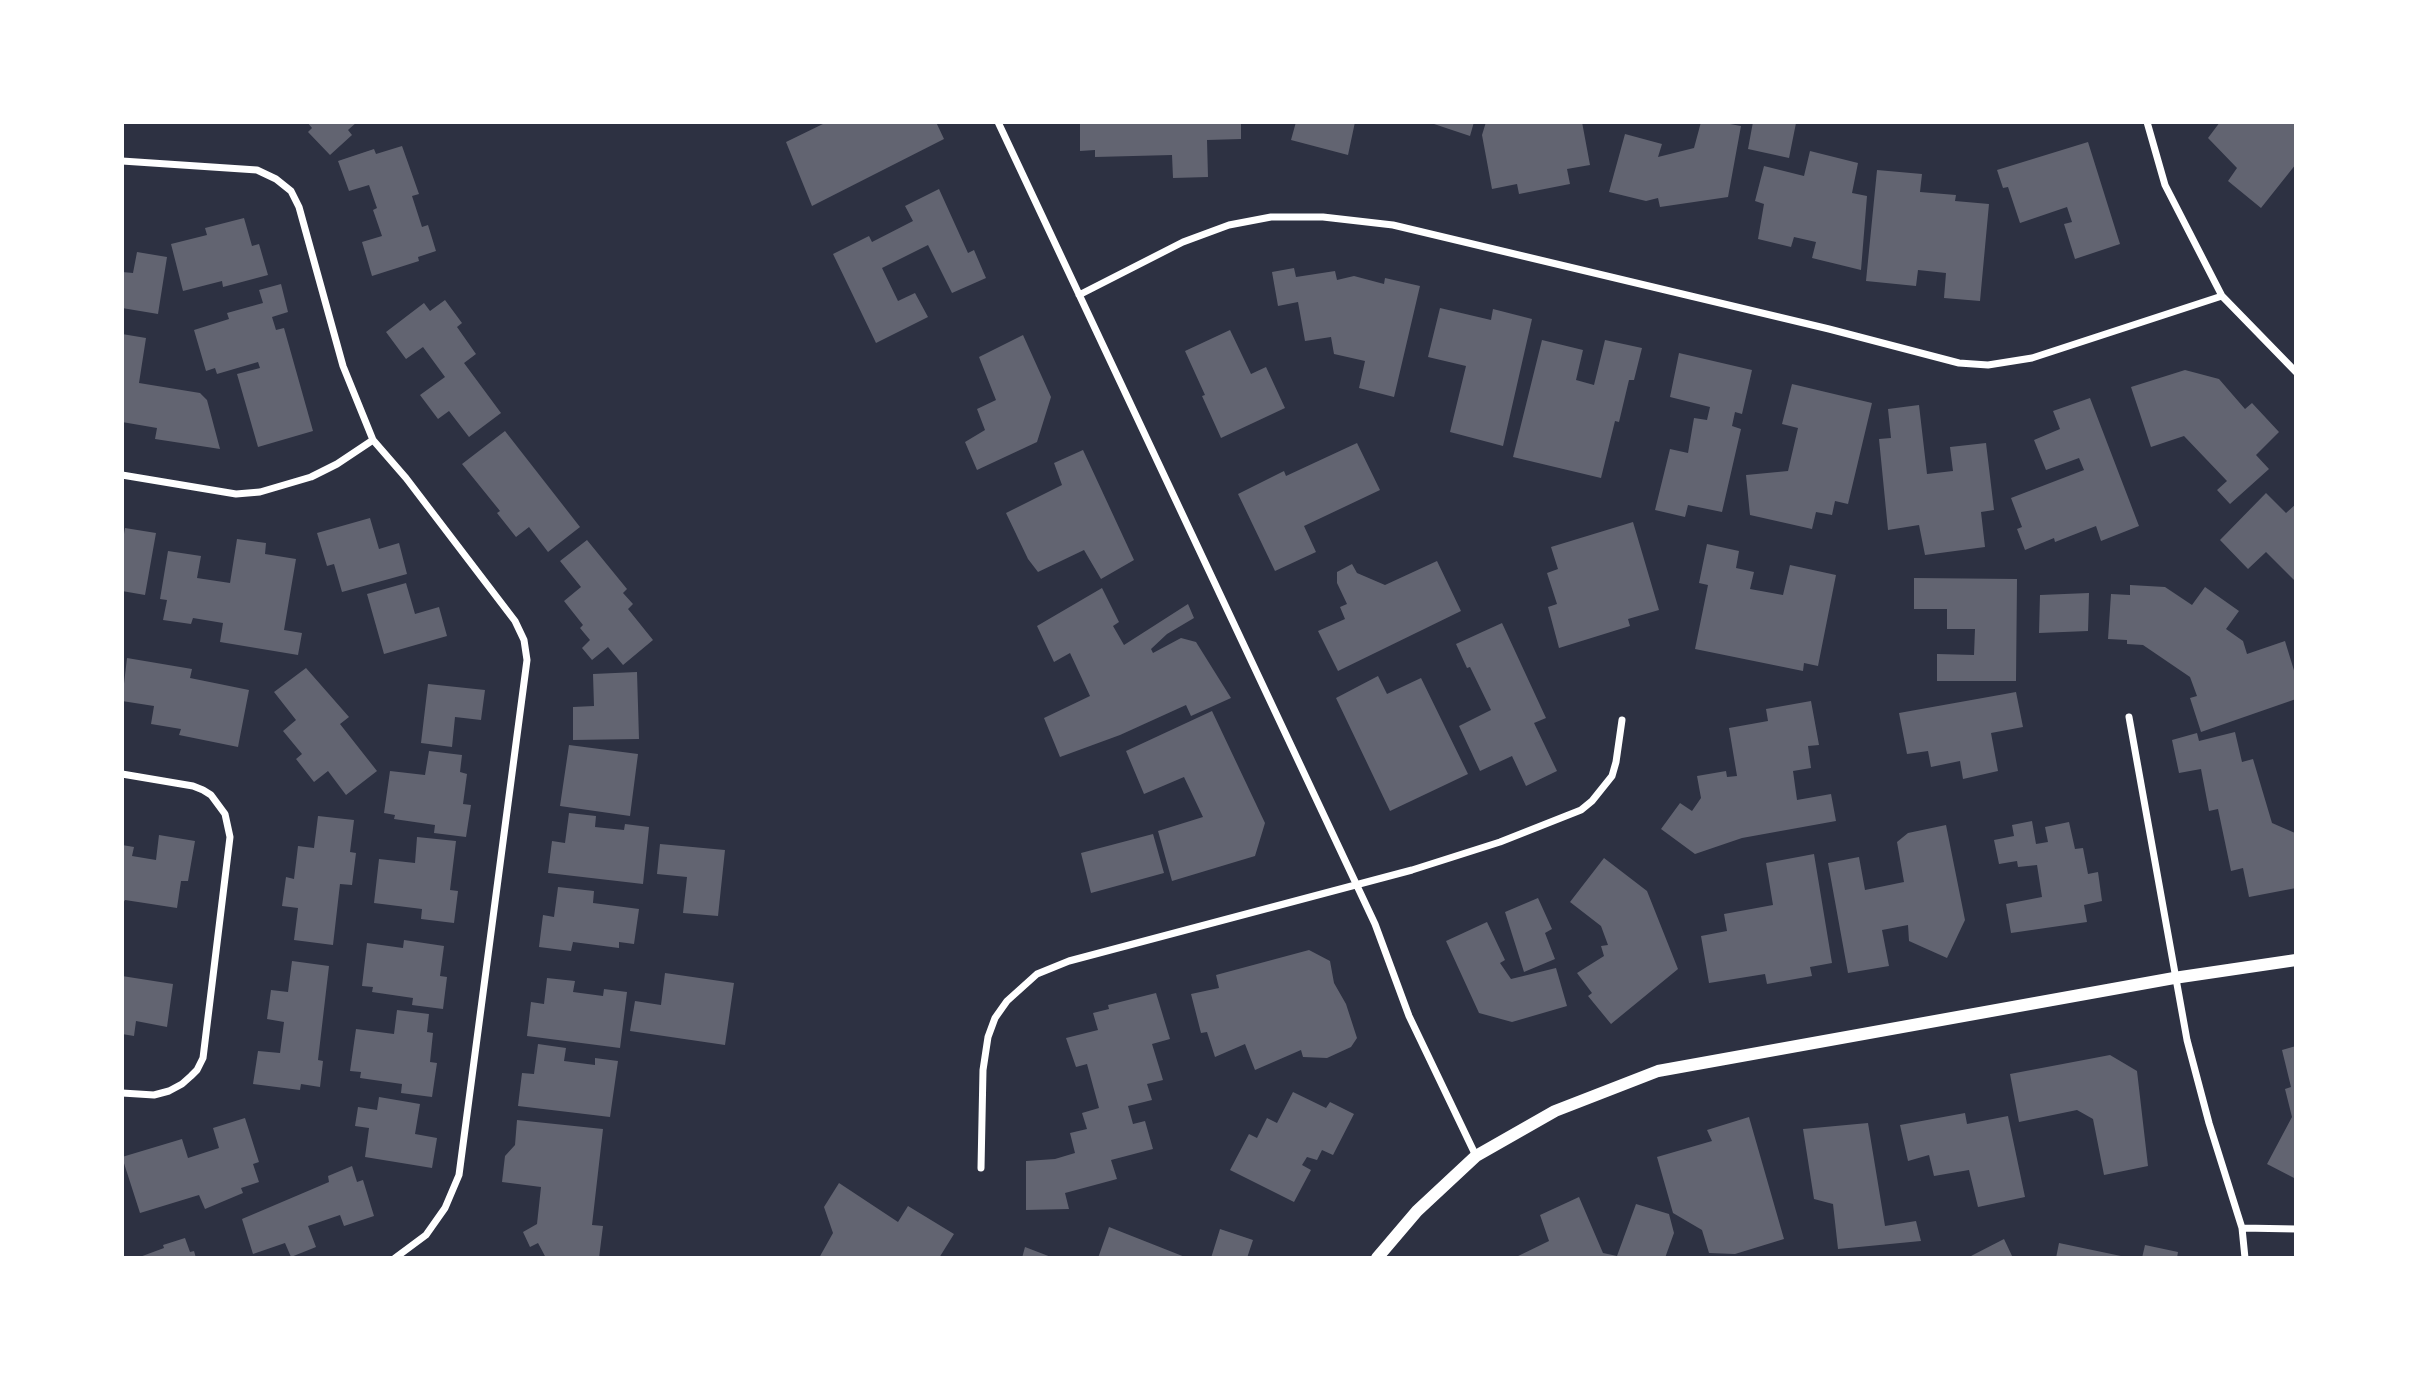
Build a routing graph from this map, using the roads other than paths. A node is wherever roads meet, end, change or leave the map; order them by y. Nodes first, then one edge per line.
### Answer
1 (998, 122) edge
2 (2147, 122) edge
3 (122, 161) edge
4 (1079, 295) junction
5 (2222, 296) junction
6 (2295, 372) edge
7 (373, 440) junction
8 (122, 475) edge
9 (2129, 717) dead end
10 (1622, 720) dead end
11 (122, 774) edge
12 (1357, 885) junction
13 (2295, 960) edge
14 (2174, 978) junction
15 (122, 1094) edge
16 (1476, 1156) junction
17 (981, 1168) dead end
18 (2242, 1228) junction
19 (2295, 1229) edge
20 (396, 1258) edge
21 (1377, 1258) edge
22 (2245, 1258) edge

1 - 4 street
2 - 5 street
3 - 7 street
4 - 5 street
4 - 12 street
5 - 6 street
7 - 8 street
7 - 20 street
9 - 14 street
10 - 12 street
11 - 15 street
12 - 16 street
12 - 17 street
13 - 14 street
14 - 16 street
14 - 18 street
16 - 21 street
18 - 19 street
18 - 22 street

